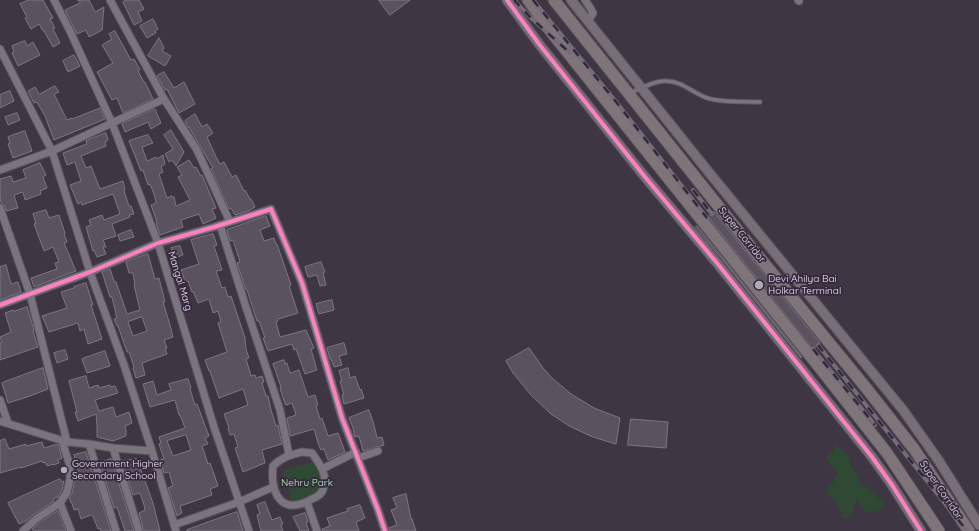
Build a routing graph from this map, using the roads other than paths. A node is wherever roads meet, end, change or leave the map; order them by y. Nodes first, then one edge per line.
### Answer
1 (54, 0) edge
2 (110, 0) edge
3 (507, 0) edge
4 (528, 0) edge
5 (554, 0) edge
6 (571, 0) edge
7 (585, 0) edge
8 (588, 21) junction
9 (0, 49) edge
10 (642, 88) junction
11 (629, 94) junction
12 (164, 99) junction
13 (760, 102) dead end
14 (112, 123) junction
15 (52, 151) junction
16 (0, 170) edge
17 (0, 208) edge
18 (230, 222) junction
19 (220, 225) junction
20 (158, 243) junction
21 (90, 272) junction
22 (30, 294) junction
23 (0, 305) edge
24 (0, 400) edge
25 (0, 421) edge
26 (8, 423) junction
27 (65, 442) junction
28 (89, 444) junction
29 (113, 448) junction
30 (152, 451) junction
31 (378, 451) dead end
32 (289, 455) junction
33 (357, 455) junction
34 (322, 469) junction
35 (273, 487) junction
36 (239, 502) junction
37 (307, 502) junction
38 (60, 503) junction
39 (979, 525) edge
40 (175, 528) edge
41 (22, 531) edge
42 (72, 531) edge
43 (116, 531) edge
44 (139, 531) edge
45 (249, 531) edge
46 (317, 531) edge
47 (385, 531) edge
48 (921, 531) edge
49 (939, 531) edge
50 (969, 531) edge

1 - 14 street, Mangal Marg
2 - 12 street
3 - 48 street
4 - 49 main road
5 - 11 main road, Super Corridor
6 - 8 street
7 - 8 street
8 - 10 street
9 - 15 street
10 - 11 lane
10 - 13 lane
10 - 39 street
11 - 50 main road, Super Corridor
12 - 14 street
12 - 18 street
14 - 15 street
14 - 20 street, Mangal Marg
15 - 16 street
15 - 21 street
17 - 22 street
18 - 19 street
18 - 33 street
19 - 20 street
19 - 32 street
20 - 21 street
20 - 36 street, Mangal Marg
21 - 22 street
21 - 30 street
22 - 23 street
22 - 27 street
24 - 26 street
25 - 26 street
26 - 27 street
27 - 28 street
27 - 38 street
28 - 29 street
28 - 43 street
29 - 30 street
29 - 44 street
30 - 40 street
31 - 33 street
32 - 34 street
32 - 35 street
33 - 34 street
33 - 47 street
34 - 37 street
35 - 36 street
35 - 37 street
36 - 40 street
36 - 45 street, Mangal Marg
37 - 46 street
38 - 41 street
38 - 42 street

